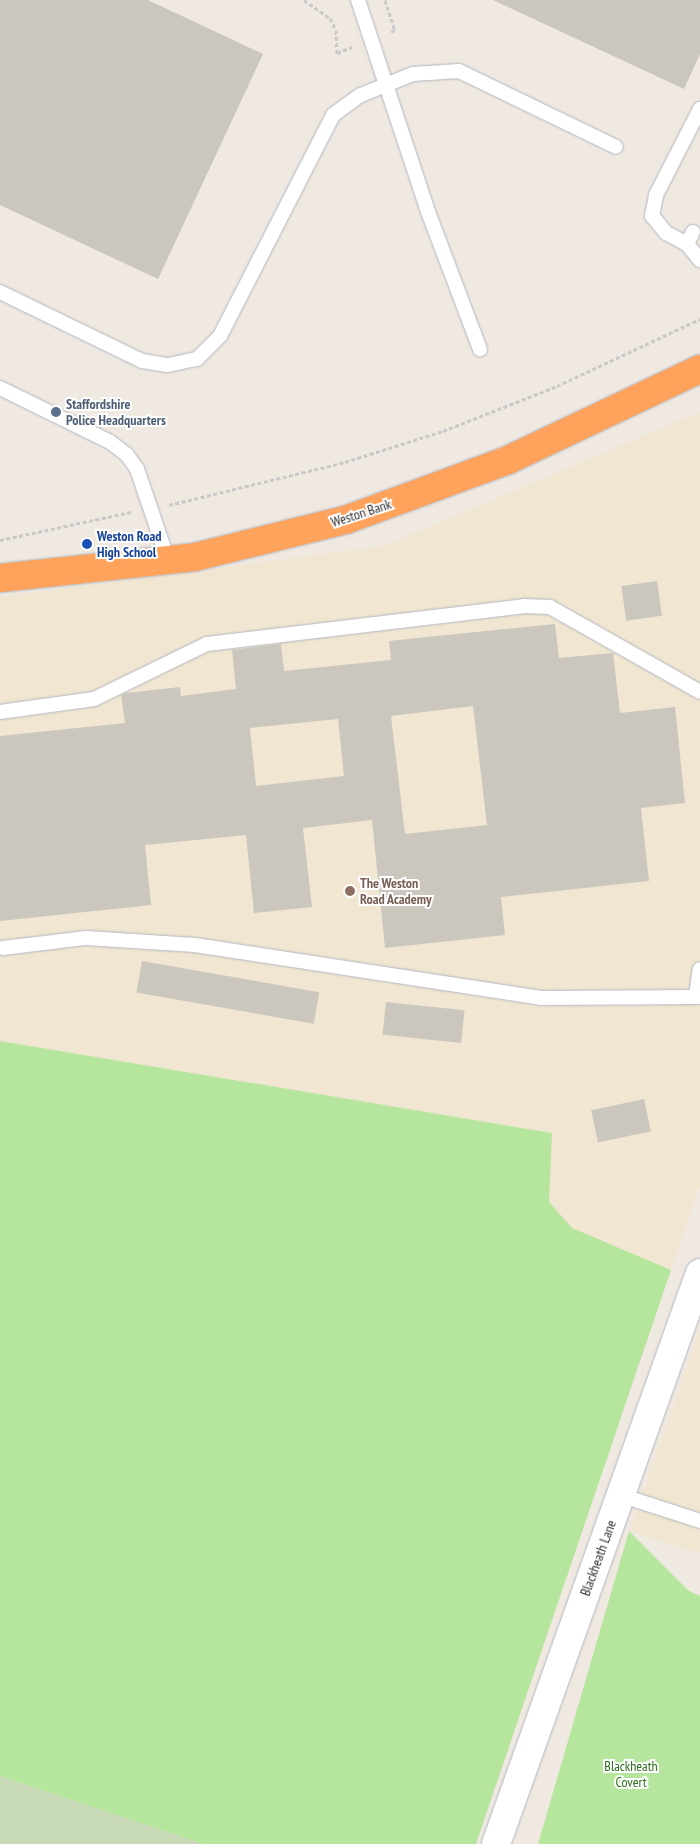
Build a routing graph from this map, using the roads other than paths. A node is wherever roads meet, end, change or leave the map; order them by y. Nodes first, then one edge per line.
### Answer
1 (358, 0) edge
2 (388, 86) junction
3 (700, 108) edge
4 (616, 147) dead end
5 (700, 260) edge
6 (0, 292) edge
7 (480, 349) dead end
8 (700, 369) edge
9 (0, 388) edge
10 (168, 560) junction
11 (0, 578) edge
12 (700, 692) edge
13 (0, 712) edge
14 (3, 948) dead end
15 (700, 969) edge
16 (698, 996) edge
17 (700, 1273) edge
18 (620, 1495) junction
19 (700, 1520) edge
20 (496, 1844) edge

1 - 2 lane
2 - 4 lane
2 - 6 lane
2 - 7 lane
3 - 5 lane
8 - 10 highway, Weston Bank
9 - 10 lane
10 - 11 highway, Weston Bank
12 - 13 lane
14 - 16 lane
15 - 16 lane
17 - 18 street, Blackheath Lane
18 - 19 lane
18 - 20 street, Blackheath Lane

